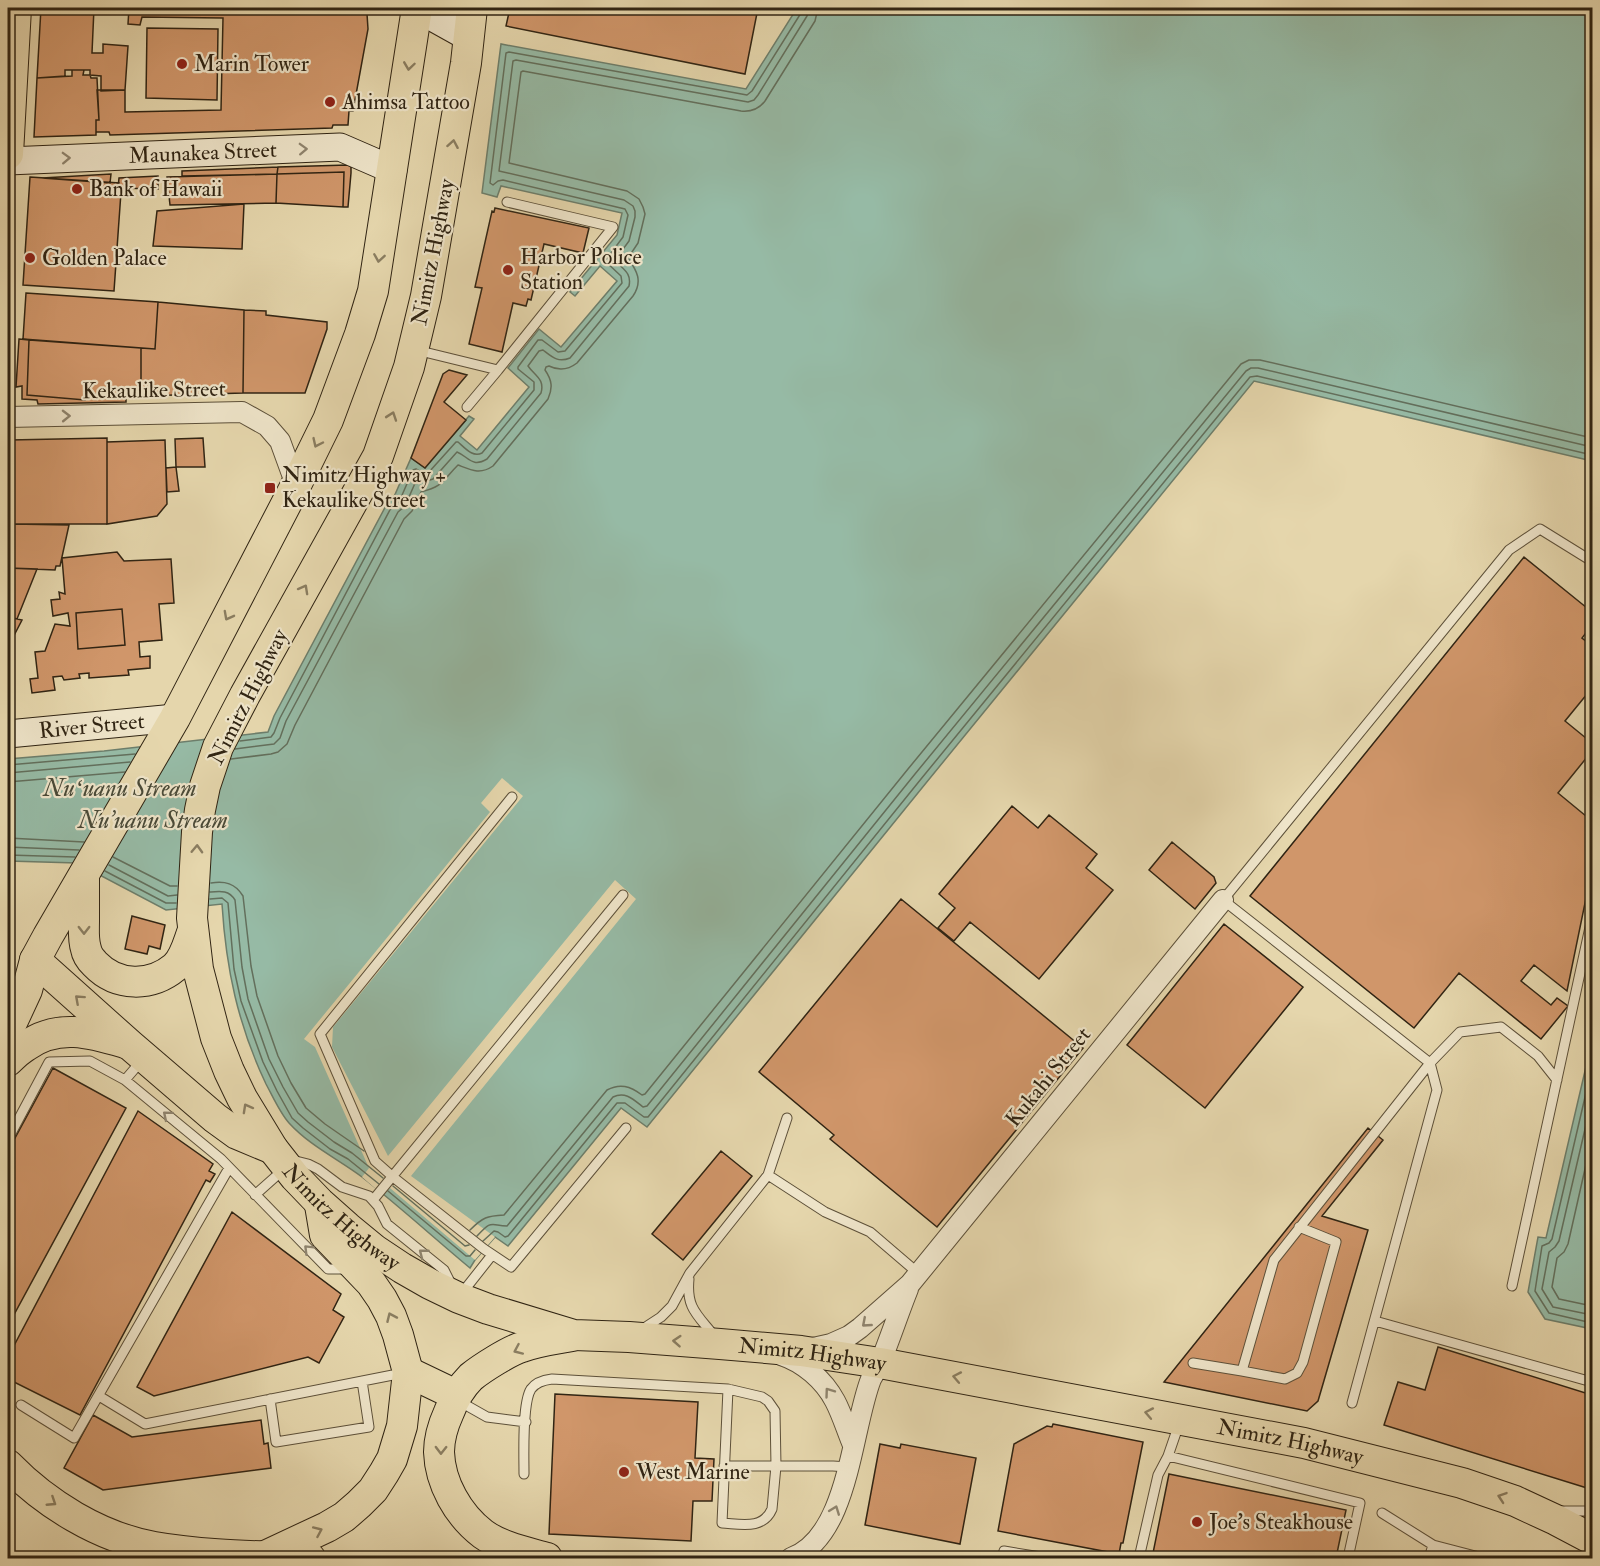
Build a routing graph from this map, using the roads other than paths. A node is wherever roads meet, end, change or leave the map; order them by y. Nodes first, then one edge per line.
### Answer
1 (16, 8) edge
2 (417, 8) edge
3 (472, 8) edge
4 (468, 37) junction
5 (8, 154) edge
6 (8, 160) edge
7 (393, 170) junction
8 (507, 202) dead end
9 (414, 349) junction
10 (498, 370) junction
11 (467, 407) dead end
12 (8, 417) edge
13 (296, 485) junction
14 (1593, 568) edge
15 (171, 723) junction
16 (8, 734) edge
17 (512, 797) dead end
18 (84, 872) junction
19 (623, 895) dead end
20 (1223, 900) junction
21 (1593, 918) edge
22 (193, 919) junction
23 (35, 960) junction
24 (8, 996) edge
25 (8, 1031) edge
26 (138, 1051) junction
27 (8, 1061) edge
28 (1430, 1064) junction
29 (125, 1080) junction
30 (1557, 1080) junction
31 (787, 1118) dead end
32 (205, 1128) junction
33 (626, 1128) dead end
34 (8, 1139) edge
35 (280, 1158) junction
36 (229, 1168) junction
37 (768, 1175) junction
38 (393, 1177) junction
39 (255, 1195) junction
40 (373, 1200) junction
41 (320, 1203) junction
42 (1299, 1227) junction
43 (492, 1255) junction
44 (358, 1270) junction
45 (690, 1273) junction
46 (915, 1279) junction
47 (1512, 1286) dead end
48 (459, 1298) junction
49 (1375, 1321) junction
50 (574, 1335) junction
51 (629, 1337) junction
52 (720, 1344) junction
53 (756, 1348) junction
54 (801, 1351) junction
55 (880, 1363) junction
56 (1193, 1363) dead end
57 (1242, 1371) junction
58 (408, 1372) junction
59 (362, 1382) junction
60 (1593, 1382) edge
61 (728, 1389) junction
62 (456, 1395) junction
63 (99, 1396) junction
64 (270, 1399) junction
65 (1352, 1403) dead end
66 (21, 1405) dead end
67 (1181, 1419) junction
68 (526, 1422) junction
69 (853, 1445) junction
70 (1168, 1456) junction
71 (8, 1464) edge
72 (724, 1466) junction
73 (776, 1466) junction
74 (848, 1467) junction
75 (524, 1474) dead end
76 (1593, 1511) edge
77 (1538, 1512) junction
78 (1382, 1513) dead end
79 (1593, 1539) edge
80 (1433, 1545) junction
81 (265, 1556) junction
82 (310, 1558) edge
83 (547, 1558) edge
84 (791, 1558) edge
85 (1002, 1558) edge
86 (1047, 1558) edge
87 (1139, 1558) edge
88 (1348, 1558) edge
89 (1429, 1558) edge
90 (1480, 1558) edge

1 - 5 main road
2 - 4 street
2 -> 7 main road
3 - 4 main road, Nimitz Highway
9 -> 4 main road, Nimitz Highway
6 -> 7 street, Maunakea Street
7 -> 13 main road
8 - 10 lane
9 - 10 lane
22 -> 9 main road, Nimitz Highway
10 - 11 lane
12 -> 13 street, Kekaulike Street
13 -> 15 main road
14 - 20 lane
15 - 16 street, River Street
15 - 18 main road
17 - 38 lane
18 -> 22 main road
18 - 23 main road
19 - 38 lane
20 - 28 lane
20 - 46 street, Kukahi Street
21 - 30 lane
35 -> 22 main road, Nimitz Highway
23 - 24 main road
23 - 25 main road
26 -> 23 main road
26 - 27 main road
26 - 29 lane
26 - 32 main road
28 - 30 lane
28 - 42 lane
28 - 49 lane
32 -> 29 lane
29 - 34 lane
30 - 47 lane
31 - 37 lane
32 - 35 main road
32 - 36 lane
33 - 43 lane
35 - 39 lane
35 - 40 lane
35 - 41 main road, Nimitz Highway
36 - 39 lane
36 - 63 lane
37 - 45 lane
37 - 46 lane
38 - 40 lane
38 - 43 lane
44 -> 39 lane
48 -> 40 lane
41 - 44 main road
41 - 48 main road, Nimitz Highway
42 - 57 lane
42 - 57 lane
43 - 48 lane
58 -> 44 main road
45 - 51 lane
45 - 52 lane
46 -> 54 street, Kukahi Street
46 - 55 street, Kukahi Street
48 - 50 main road, Nimitz Highway
49 - 60 lane
49 - 65 lane
50 - 51 main road, Nimitz Highway
50 -> 62 main road
52 -> 51 main road, Nimitz Highway
52 - 53 main road, Nimitz Highway
53 - 54 main road, Nimitz Highway
69 -> 53 street
54 - 55 main road, Nimitz Highway
67 -> 55 main road, Nimitz Highway
55 - 69 street, Kukahi Street
56 - 57 lane
58 - 59 lane
58 - 62 main road
81 -> 58 main road
59 - 64 lane
59 - 64 lane
61 - 68 lane
61 - 72 lane
61 - 73 lane
62 - 68 lane
62 -> 83 main road
63 - 64 lane
63 - 66 lane
67 - 70 lane
77 -> 67 main road, Nimitz Highway
68 - 75 lane
69 - 74 street, Kukahi Street
70 - 87 lane
70 - 88 lane
71 -> 81 main road
72 - 73 lane
72 - 73 lane
73 - 74 lane
84 -> 74 street, Kukahi Street
76 - 77 lane
77 - 79 main road, Nimitz Highway
78 - 80 lane
80 - 89 lane
80 - 90 lane
81 - 82 main road
85 - 86 lane

